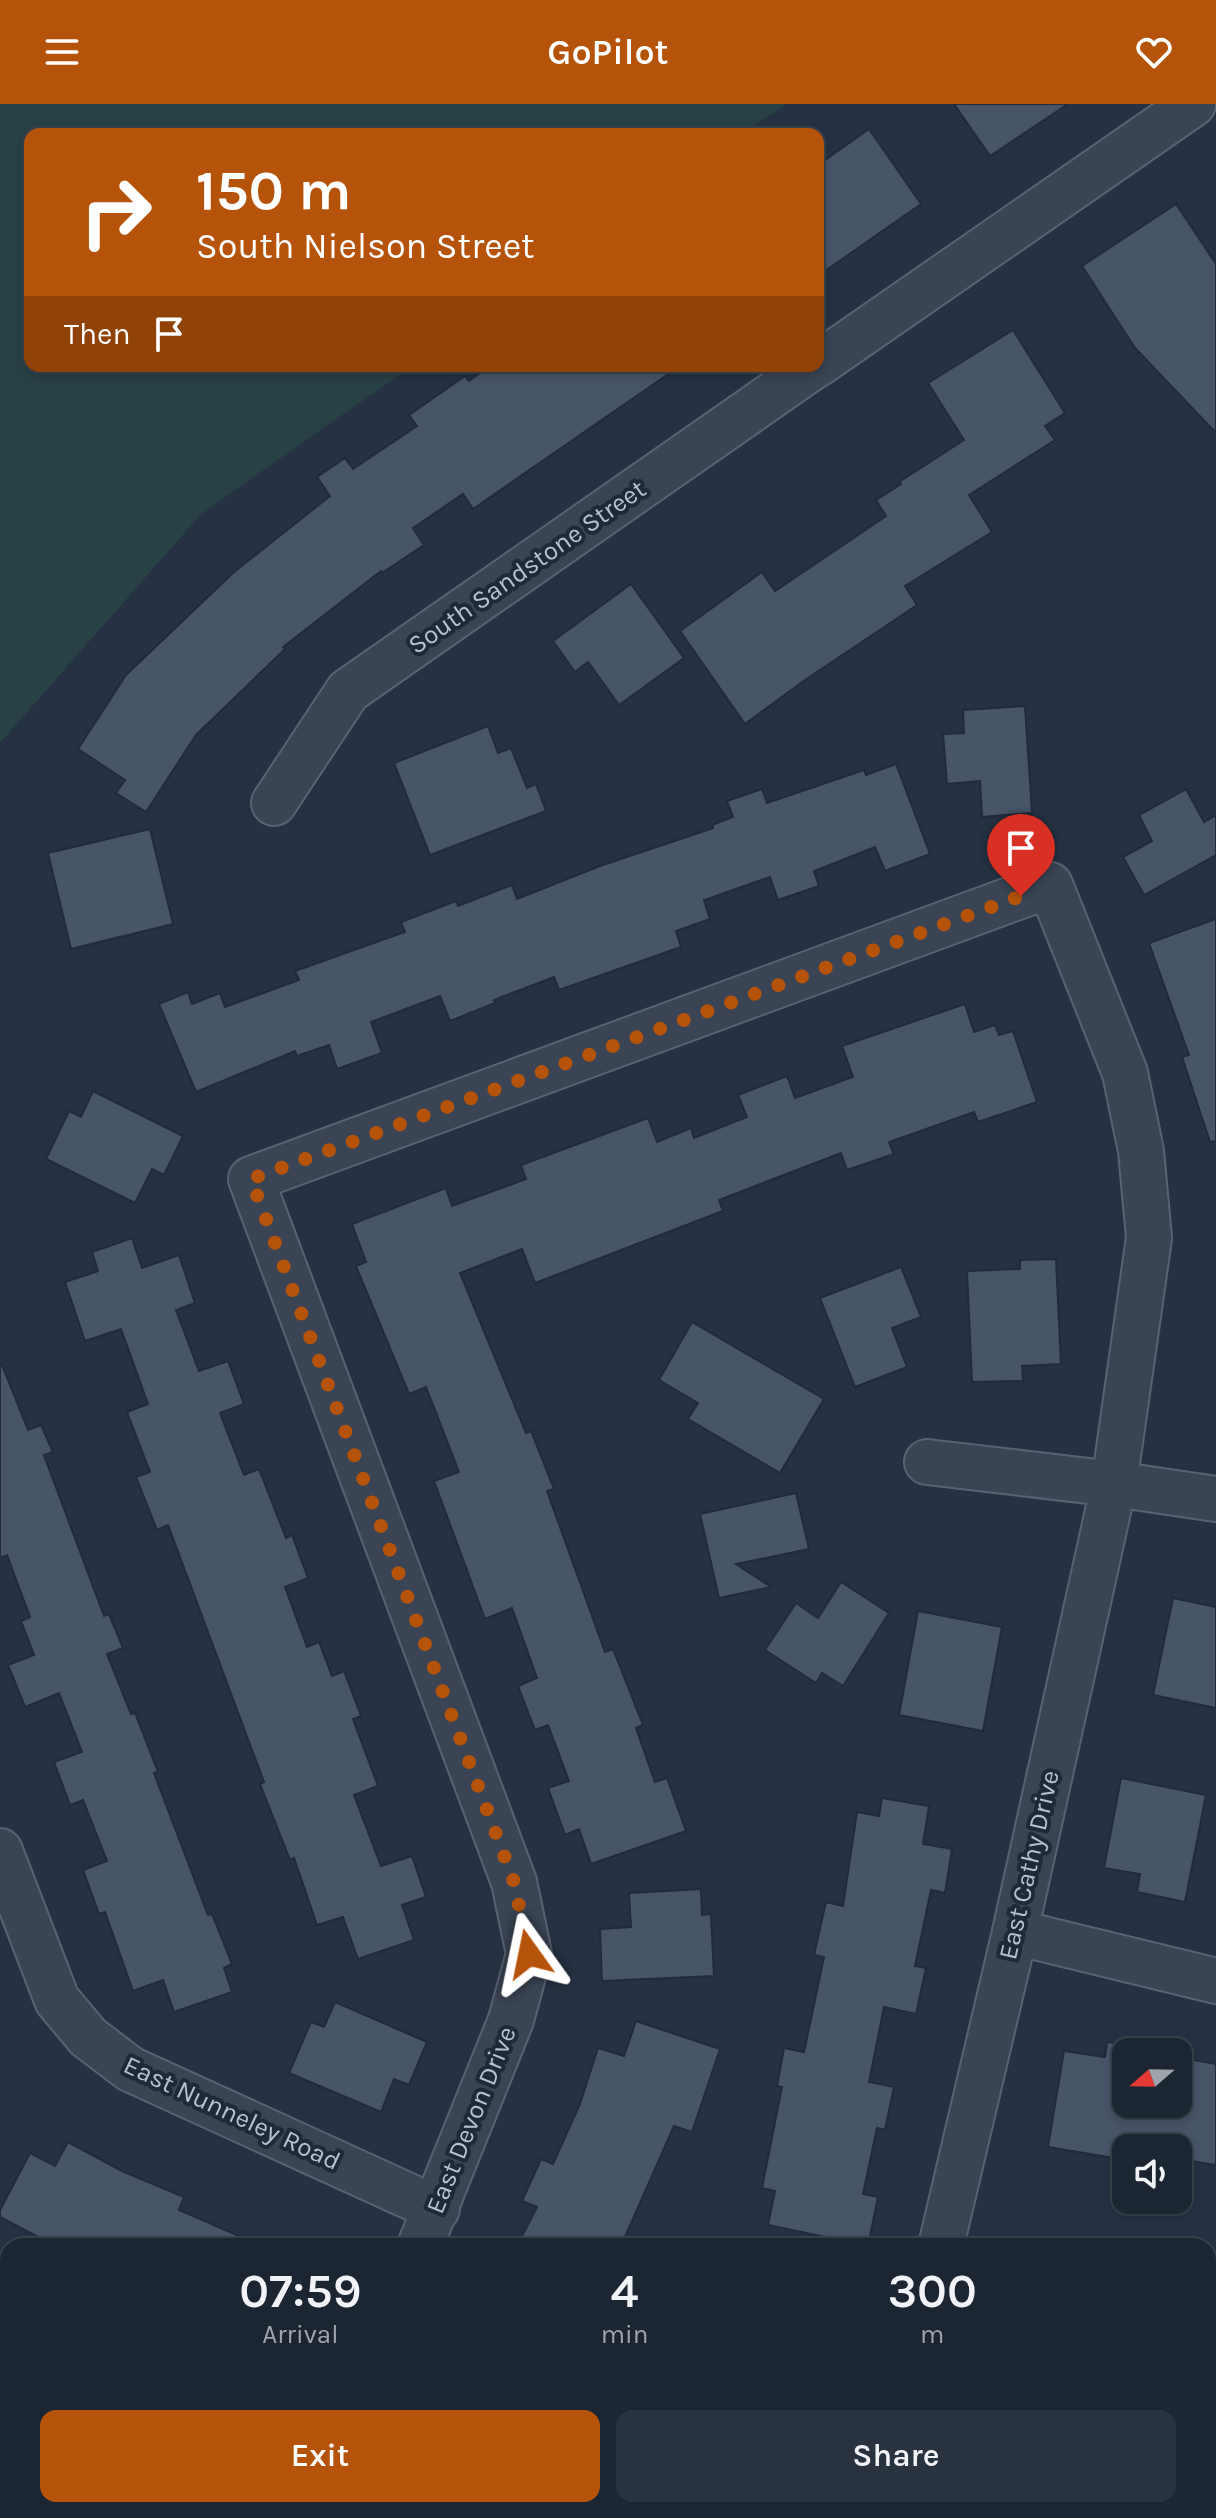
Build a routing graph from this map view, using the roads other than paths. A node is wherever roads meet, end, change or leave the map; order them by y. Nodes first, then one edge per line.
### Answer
1 (1193, 104) edge
2 (824, 359) edge
3 (806, 372) edge
4 (274, 803) dead end
5 (1050, 885) joint
6 (927, 1462) dead end
7 (1114, 1484) junction
8 (1216, 1499) edge
9 (0, 1851) edge
10 (1015, 1932) junction
11 (1216, 1981) edge
12 (429, 2227) edge
13 (943, 2238) edge

1 - 2 street, South Sandstone Street
3 - 4 street, South Sandstone Street
5 - 7 street, East Cathy Drive
5 - 12 street, East Devon Drive
6 - 7 street
7 - 8 street
7 - 10 street, East Cathy Drive
9 - 12 street, East Nunneley Road
10 - 11 street
10 - 13 street, East Cathy Drive

